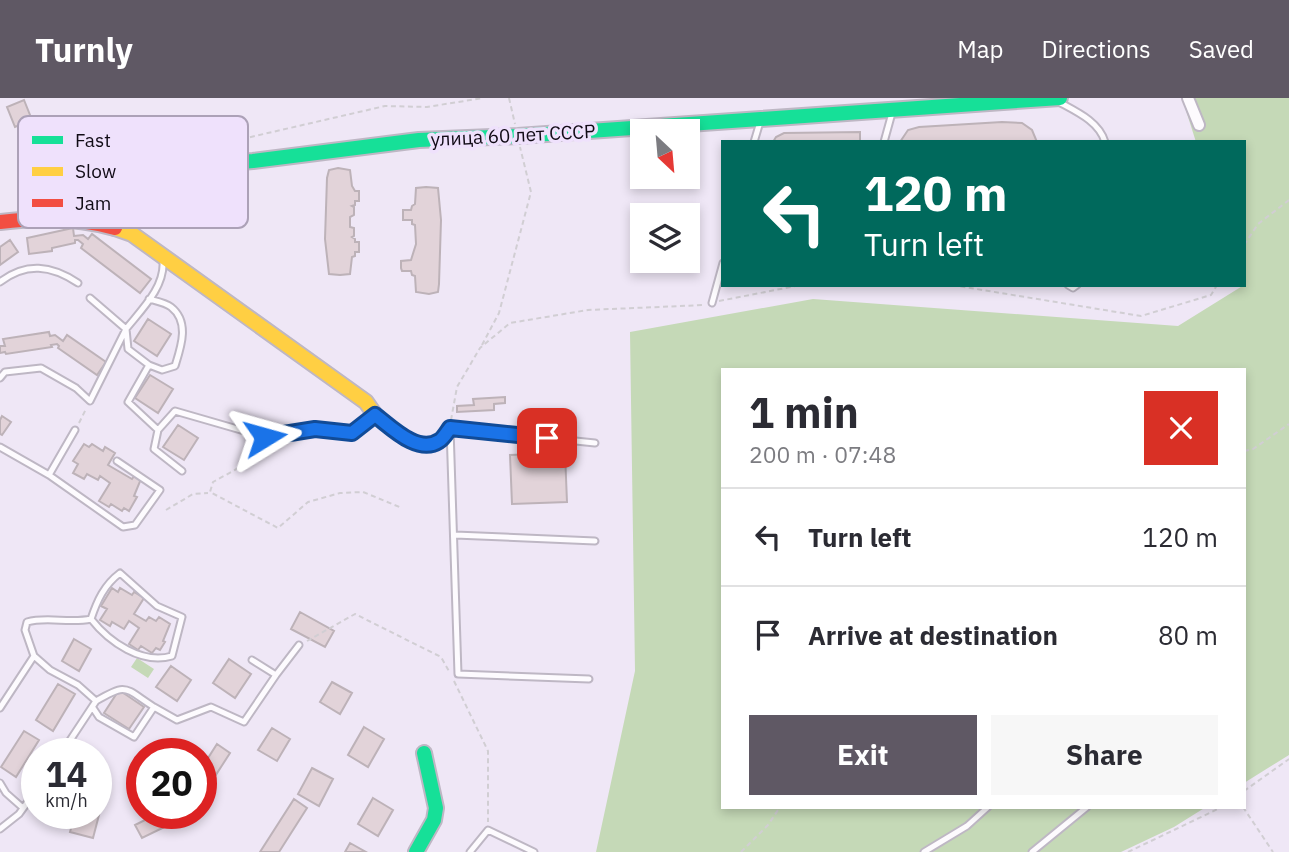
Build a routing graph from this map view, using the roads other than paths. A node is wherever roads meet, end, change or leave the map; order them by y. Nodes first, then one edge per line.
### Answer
1 (1188, 98) edge
2 (1057, 99) edge
3 (893, 110) junction
4 (760, 119) junction
5 (1199, 125) dead end
6 (755, 140) edge
7 (885, 140) edge
8 (1105, 140) edge
9 (248, 162) edge
10 (18, 220) edge
11 (0, 222) edge
12 (115, 228) edge
13 (163, 259) junction
14 (0, 282) edge
15 (78, 283) dead end
16 (720, 285) edge
17 (90, 298) dead end
18 (149, 299) junction
19 (712, 303) road end
20 (126, 329) junction
21 (149, 365) junction
22 (0, 378) edge
23 (375, 415) junction
24 (450, 428) junction
25 (75, 430) road end
26 (158, 430) junction
27 (595, 443) dead end
28 (0, 447) edge
29 (117, 461) dead end
30 (182, 471) dead end
31 (49, 475) junction
32 (455, 535) junction
33 (594, 541) dead end
34 (91, 619) junction
35 (299, 645) road end
36 (34, 656) junction
37 (252, 660) dead end
38 (276, 675) junction
39 (589, 679) dead end
40 (96, 701) junction
41 (154, 707) junction
42 (0, 708) edge
43 (93, 708) junction
44 (72, 738) edge
45 (424, 753) dead end
46 (0, 783) edge
47 (21, 806) edge
48 (986, 809) edge
49 (1085, 809) edge
50 (21, 810) edge
51 (0, 829) edge
52 (416, 852) edge
53 (470, 852) edge
54 (534, 852) edge
55 (924, 852) edge
56 (1032, 852) edge

1 - 5 street
2 - 3 street, улица 60 лет СССР
2 - 8 lane
3 - 4 street, улица 60 лет СССР
3 - 7 lane
4 - 6 lane
4 - 9 street, улица 60 лет СССР
10 - 11 street
12 - 13 street
13 - 18 lane
13 - 23 street
14 - 15 lane
16 - 19 lane
17 - 20 lane
18 - 20 lane
18 - 21 lane
20 - 21 lane
20 - 22 lane
21 - 26 lane
23 - 24 lane
23 - 26 lane
24 - 27 lane
24 - 32 lane
25 - 31 lane
26 - 30 lane
28 - 31 lane
29 - 31 lane
32 - 33 lane
32 - 39 lane
34 - 34 lane
34 - 36 lane
35 - 38 lane
36 - 40 lane
36 - 42 lane
37 - 38 lane
38 - 41 lane
40 - 41 lane
40 - 43 lane
41 - 43 lane
43 - 44 lane
45 - 52 street
46 - 47 lane
48 - 55 lane
49 - 56 lane
50 - 51 lane
53 - 54 lane

